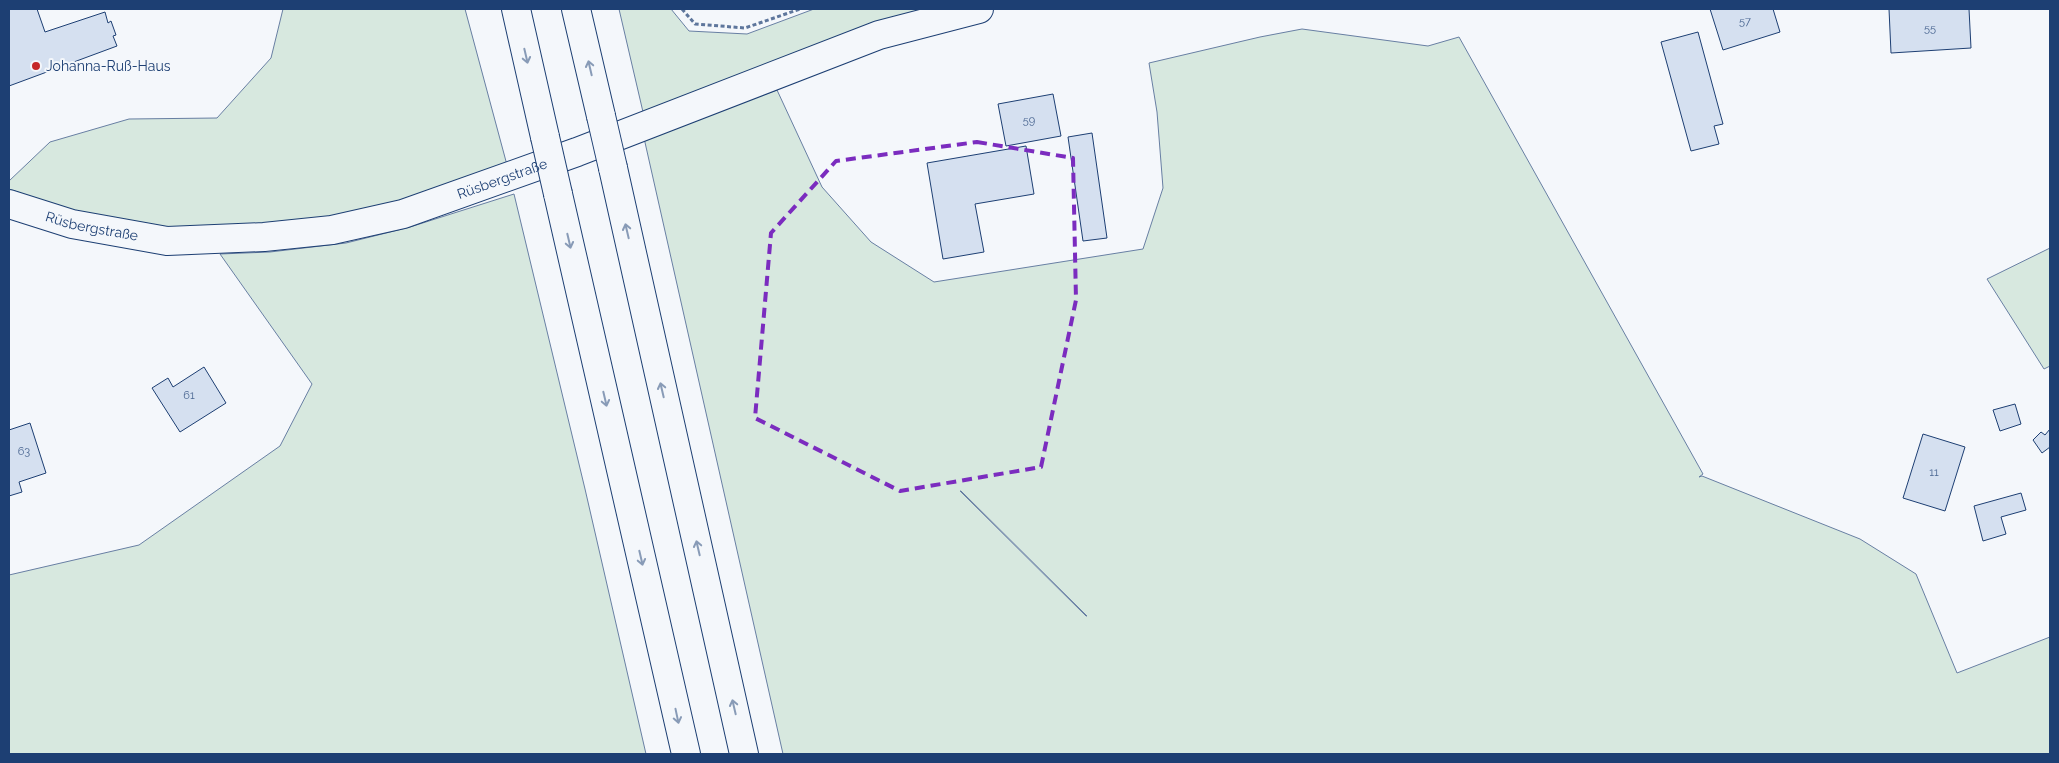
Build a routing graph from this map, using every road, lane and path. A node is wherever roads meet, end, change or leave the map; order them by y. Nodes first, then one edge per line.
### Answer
1 (516, 9) edge
2 (576, 9) edge
3 (682, 9) edge
4 (800, 9) edge
5 (978, 9) edge
6 (9, 204) edge
7 (686, 754) edge
8 (744, 754) edge

1 -> 7 main road, bridge
8 -> 2 main road, bridge
3 - 4 path
5 - 6 main road, Rüsbergstraße

